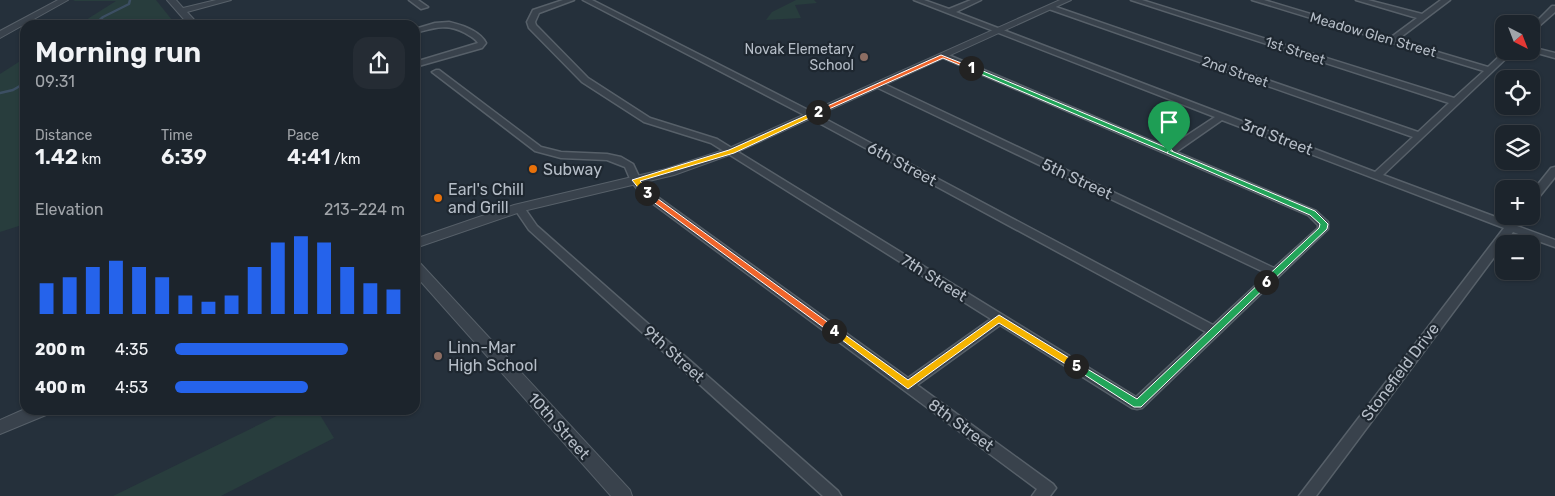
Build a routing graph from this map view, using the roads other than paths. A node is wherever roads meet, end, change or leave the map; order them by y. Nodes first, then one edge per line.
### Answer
1 (64, 0) edge
2 (171, 0) edge
3 (227, 0) edge
4 (413, 0) edge
5 (570, 0) edge
6 (587, 0) edge
7 (918, 0) edge
8 (977, 0) edge
9 (1067, 0) edge
10 (1135, 0) edge
11 (1256, 0) edge
12 (1360, 0) edge
13 (1446, 0) edge
14 (424, 7) dead end
15 (1050, 8) junction
16 (1555, 8) edge
17 (181, 11) junction
18 (949, 12) junction
19 (1423, 18) junction
20 (27, 20) edge
21 (189, 20) edge
22 (1540, 22) edge
23 (20, 24) edge
24 (420, 29) edge
25 (999, 31) junction
26 (0, 35) edge
27 (1392, 40) junction
28 (1540, 52) edge
29 (943, 56) junction
30 (1555, 56) edge
31 (1501, 60) edge
32 (420, 64) edge
33 (1491, 70) junction
34 (436, 72) dead end
35 (879, 85) junction
36 (1456, 102) junction
37 (811, 115) junction
38 (1222, 116) junction
39 (1420, 136) junction
40 (731, 151) junction
41 (1169, 152) junction
42 (1555, 170) edge
43 (1377, 175) junction
44 (636, 180) junction
45 (1540, 189) edge
46 (519, 208) junction
47 (1511, 227) junction
48 (420, 242) edge
49 (1555, 244) edge
50 (420, 272) edge
51 (1275, 273) junction
52 (999, 318) junction
53 (1214, 331) junction
54 (908, 385) junction
55 (28, 415) edge
56 (0, 427) edge
57 (1044, 492) edge
58 (623, 496) edge
59 (833, 496) edge
60 (1307, 496) edge

1 - 20 street
2 - 17 street
3 - 17 street
4 - 14 street
5 - 40 street, 7th Street
6 - 37 street, 6th Street
7 - 18 street, 3rd Street
8 - 18 street
9 - 15 street
10 - 36 street, 1st Street
11 - 27 street, Meadow Glen Street
12 - 19 street
13 - 19 street
15 - 25 street
15 - 39 street, 2nd Street
16 - 22 street
17 - 21 street
18 - 25 street, 3rd Street
19 - 27 street
23 - 26 street
24 - 32 street
25 - 29 street
25 - 38 street, 3rd Street
27 - 33 street, Meadow Glen Street
28 - 30 street
29 - 35 street
29 - 41 street
31 - 33 street
33 - 36 street
34 - 44 street, 8th Street
35 - 37 street
35 - 51 street, 5th Street
36 - 39 street
37 - 40 street
37 - 53 street, 6th Street
38 - 41 street
38 - 43 street, 3rd Street
39 - 43 street
40 - 44 street
40 - 52 street, 7th Street
41 - 51 street
42 - 45 street
43 - 47 street, 3rd Street
44 - 46 street
44 - 54 street, 8th Street
46 - 48 street
46 - 59 street, 9th Street
47 - 49 street, 3rd Street
47 - 60 street, Stonefield Drive
50 - 58 street, 10th Street
51 - 53 street
52 - 53 street, 7th Street
52 - 54 street
54 - 57 street, 8th Street
55 - 56 street

